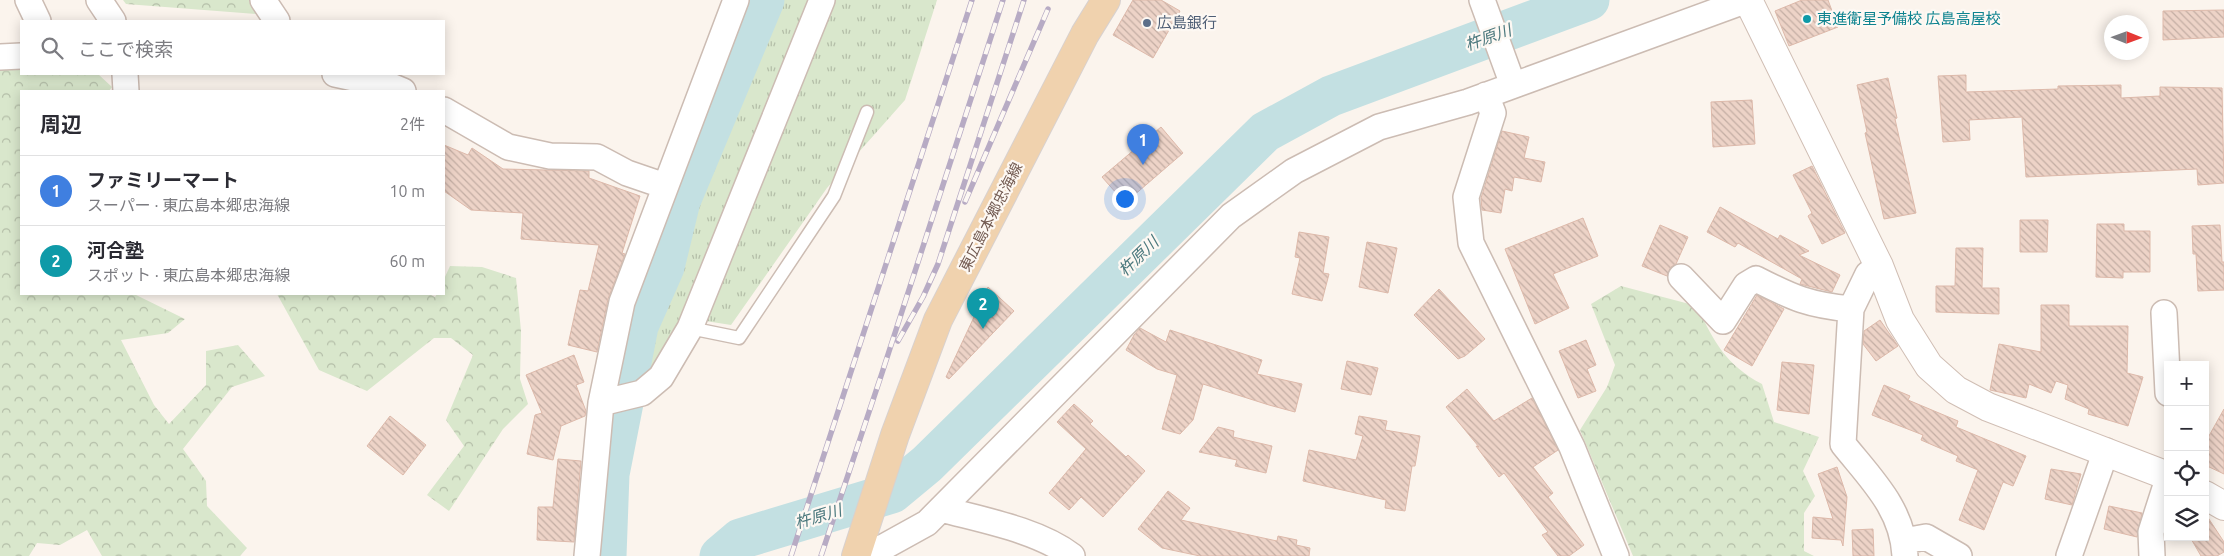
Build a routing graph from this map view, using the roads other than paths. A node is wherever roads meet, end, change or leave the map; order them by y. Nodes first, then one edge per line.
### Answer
1 (28, 0) edge
2 (99, 0) edge
3 (263, 0) edge
4 (736, 0) edge
5 (822, 0) edge
6 (1106, 0) edge
7 (1482, 0) edge
8 (1748, 0) edge
9 (38, 20) edge
10 (112, 20) edge
11 (276, 20) edge
12 (20, 56) edge
13 (0, 57) edge
14 (125, 75) edge
15 (340, 75) edge
16 (1510, 79) junction
17 (126, 90) edge
18 (401, 90) edge
19 (1486, 95) junction
20 (445, 111) edge
21 (867, 112) dead end
22 (665, 186) junction
23 (1879, 266) junction
24 (1681, 277) dead end
25 (1851, 309) junction
26 (2164, 314) dead end
27 (690, 328) junction
28 (2166, 361) edge
29 (605, 402) junction
30 (2106, 451) junction
31 (2164, 475) edge
32 (2164, 489) edge
33 (2207, 496) edge
34 (2224, 506) edge
35 (941, 509) junction
36 (1904, 548) edge
37 (858, 551) edge
38 (587, 556) edge
39 (1072, 556) edge
40 (1616, 556) edge
41 (1959, 556) edge
42 (2070, 556) edge
43 (2152, 556) edge

1 - 9 street
2 - 10 street
3 - 11 street
4 - 22 street
5 - 27 street
6 - 37 main road, 東広島本郷忠海線
7 - 16 street
8 - 16 street
8 - 23 street
12 - 13 street
14 - 17 street
15 - 18 street
16 - 19 street
19 - 35 street
19 - 40 street
20 - 22 street
21 - 27 lane
22 - 29 street
23 - 25 street
23 - 30 street
24 - 25 street
25 - 36 street
26 - 28 street
27 - 29 street
29 - 38 street
30 - 31 street
30 - 42 street
32 - 43 street
33 - 34 street
35 - 37 street
35 - 39 street
36 - 41 street

